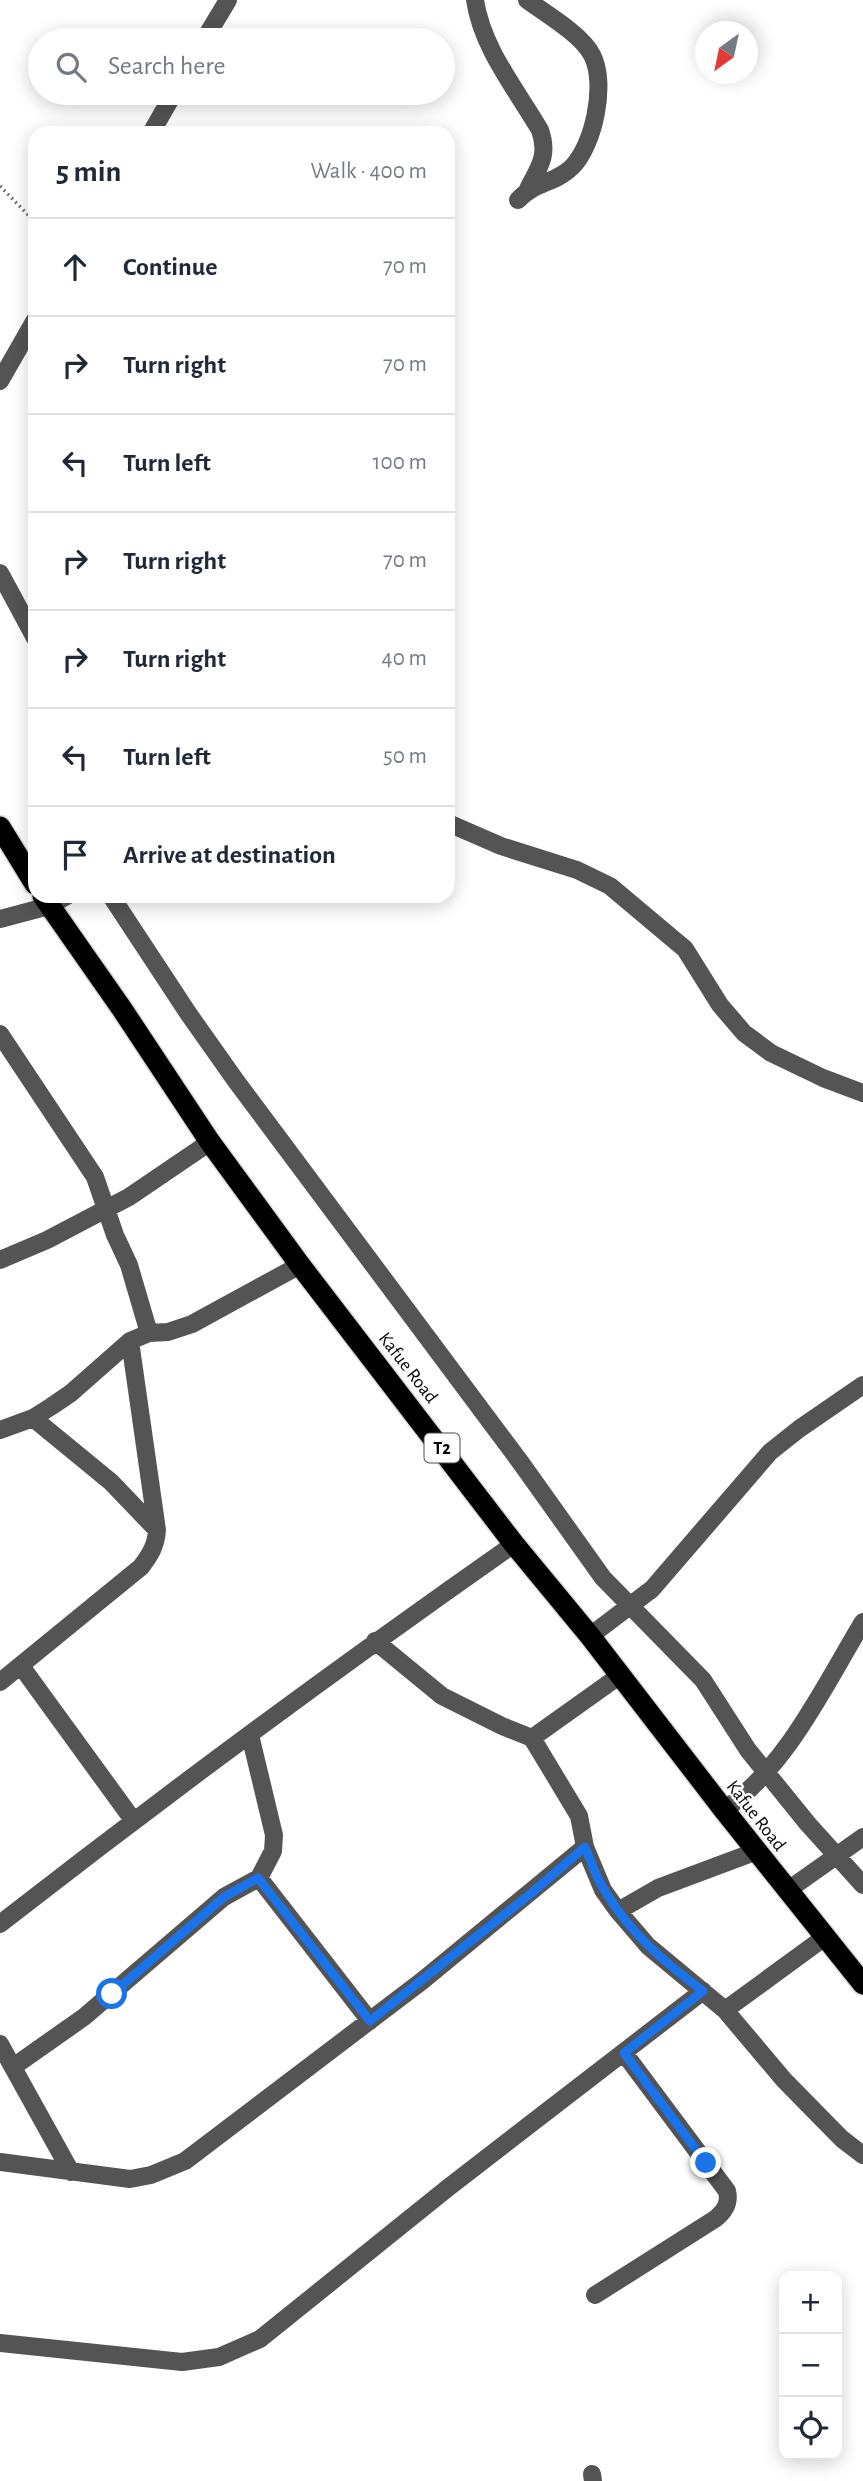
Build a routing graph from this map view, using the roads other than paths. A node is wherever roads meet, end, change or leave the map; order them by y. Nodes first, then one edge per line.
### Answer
1 (228, 0) edge
2 (475, 0) edge
3 (527, 0) edge
4 (211, 28) edge
5 (167, 105) edge
6 (155, 126) edge
7 (28, 332) edge
8 (0, 381) edge
9 (0, 573) edge
10 (28, 625) edge
11 (455, 826) edge
12 (0, 827) edge
13 (28, 873) edge
14 (42, 903) edge
15 (56, 903) edge
16 (116, 903) edge
17 (0, 919) edge
18 (0, 1034) edge
19 (863, 1093) edge
20 (210, 1142) junction
21 (107, 1209) junction
22 (0, 1260) edge
23 (300, 1265) junction
24 (149, 1333) junction
25 (130, 1341) junction
26 (863, 1385) edge
27 (33, 1418) junction
28 (0, 1430) edge
29 (157, 1530) junction
30 (514, 1544) junction
31 (630, 1606) junction
32 (863, 1622) edge
33 (590, 1636) junction
34 (375, 1641) junction
35 (21, 1666) junction
36 (619, 1676) junction
37 (0, 1682) edge
38 (250, 1735) junction
39 (532, 1738) junction
40 (767, 1774) junction
41 (724, 1810) junction
42 (133, 1820) junction
43 (863, 1837) edge
44 (585, 1847) junction
45 (757, 1851) junction
46 (836, 1856) junction
47 (258, 1878) junction
48 (863, 1885) edge
49 (788, 1890) junction
50 (618, 1911) junction
51 (0, 1924) edge
52 (825, 1937) junction
53 (863, 1984) edge
54 (703, 1991) junction
55 (725, 2011) junction
56 (370, 2021) junction
57 (0, 2044) edge
58 (624, 2053) junction
59 (13, 2067) junction
60 (863, 2155) edge
61 (0, 2162) edge
62 (71, 2172) junction
63 (594, 2295) dead end
64 (0, 2343) edge

1 - 4 street
2 - 3 street
5 - 6 street
7 - 8 street
9 - 10 street
11 - 19 street
12 - 13 highway
14 - 17 street
15 - 20 highway, Kafue Road / T2
16 - 31 street
18 - 21 street
20 - 21 street
20 - 23 highway, Kafue Road / T2
21 - 22 street
21 - 24 street
23 - 24 street
23 - 30 highway, Kafue Road / T2
24 - 25 street
25 - 27 street
25 - 29 street
26 - 31 street
27 - 28 street
27 - 29 street
29 - 35 street
30 - 33 highway, Kafue Road / T2
30 - 34 street
31 - 33 street
31 - 40 street
32 - 40 street
33 - 36 highway, Kafue Road / T2
34 - 38 street
34 - 39 street
35 - 37 street
35 - 42 street
36 - 39 street
36 - 41 highway, Kafue Road / T2
38 - 42 street
38 - 47 street
39 - 44 street
40 - 41 street
40 - 46 street
41 - 45 highway, Kafue Road / T2
42 - 51 street
43 - 46 street
44 - 50 street
44 - 56 street
45 - 49 highway, Kafue Road / T2
45 - 50 street
46 - 48 street
46 - 49 street
47 - 56 street
47 - 59 street
49 - 52 highway, Kafue Road / T2
50 - 54 street
52 - 53 highway, Kafue Road / T2
52 - 55 street
54 - 55 street
54 - 58 street
55 - 60 street
56 - 62 street
57 - 59 street
58 - 63 street
58 - 64 street
59 - 62 street
61 - 62 street

